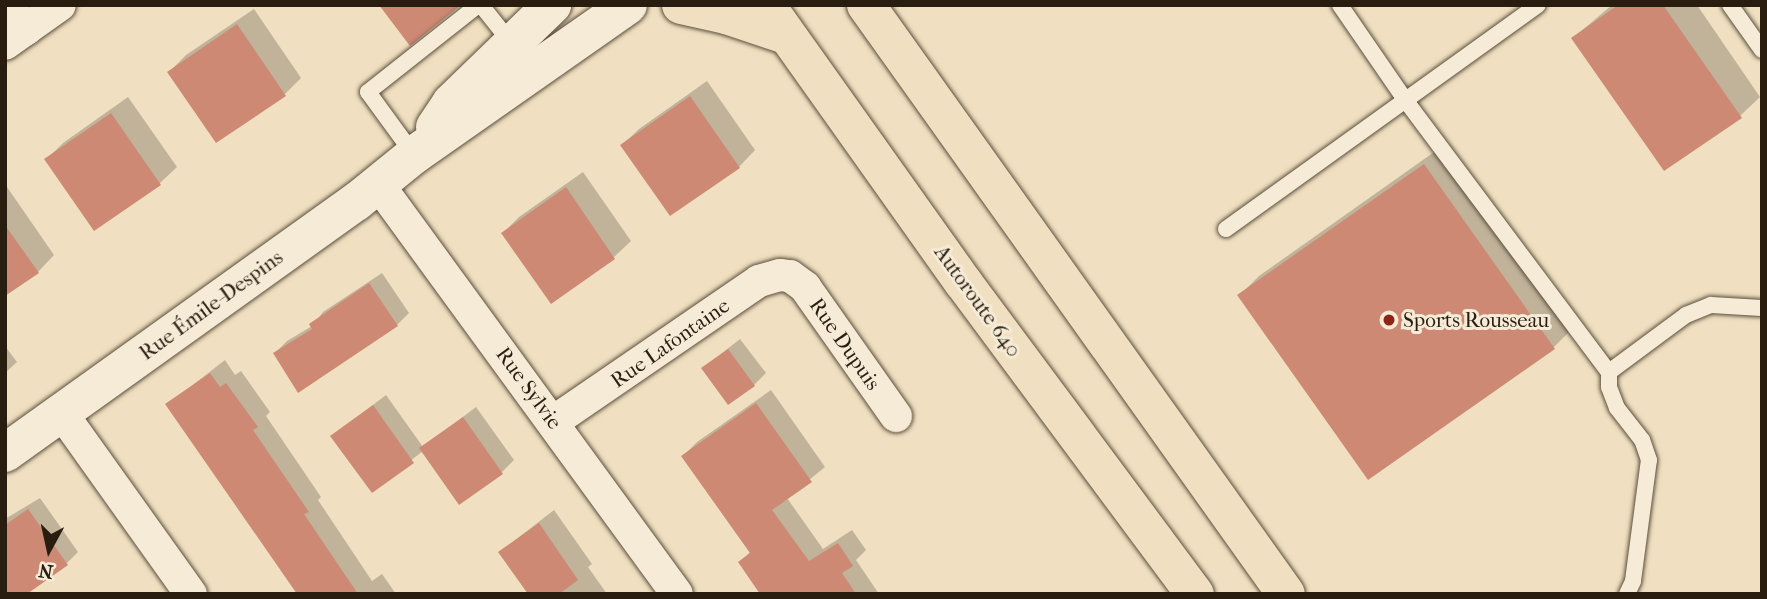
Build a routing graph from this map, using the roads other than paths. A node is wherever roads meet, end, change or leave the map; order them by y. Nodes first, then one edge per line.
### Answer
1 (60, 5) edge
2 (480, 5) edge
3 (552, 5) edge
4 (628, 5) edge
5 (681, 5) edge
6 (866, 5) edge
7 (896, 5) edge
8 (1340, 5) edge
9 (1538, 5) edge
10 (1730, 5) edge
11 (776, 20) edge
12 (13, 26) edge
13 (512, 44) junction
14 (897, 48) junction
15 (1762, 50) edge
16 (1406, 101) junction
17 (414, 155) junction
18 (378, 184) junction
19 (1226, 229) dead end
20 (790, 276) joint
21 (1762, 308) edge
22 (1609, 372) junction
23 (61, 412) junction
24 (896, 416) dead end
25 (553, 422) junction
26 (5, 453) edge
27 (191, 594) edge
28 (677, 594) edge
29 (1195, 594) edge
30 (1286, 594) edge
31 (1627, 594) edge

1 - 12 street
2 - 13 lane
2 - 17 lane
3 - 13 street, Rue Émile-Despins
4 - 17 street, Rue Émile-Despins
5 - 11 highway
6 - 14 highway
7 - 14 highway
8 - 16 lane
9 - 16 lane
10 - 15 lane
11 - 29 highway, Autoroute 640
13 - 17 street, Rue Émile-Despins
14 - 30 highway
16 - 19 lane
16 - 22 lane
17 - 18 street, Rue Émile-Despins
18 - 23 street, Rue Émile-Despins
18 - 25 street, Rue Sylvie
20 - 24 street, Rue Dupuis
20 - 25 street, Rue Lafontaine
21 - 22 lane
22 - 31 lane
23 - 26 street, Rue Émile-Despins
23 - 27 street
25 - 28 street, Rue Sylvie

